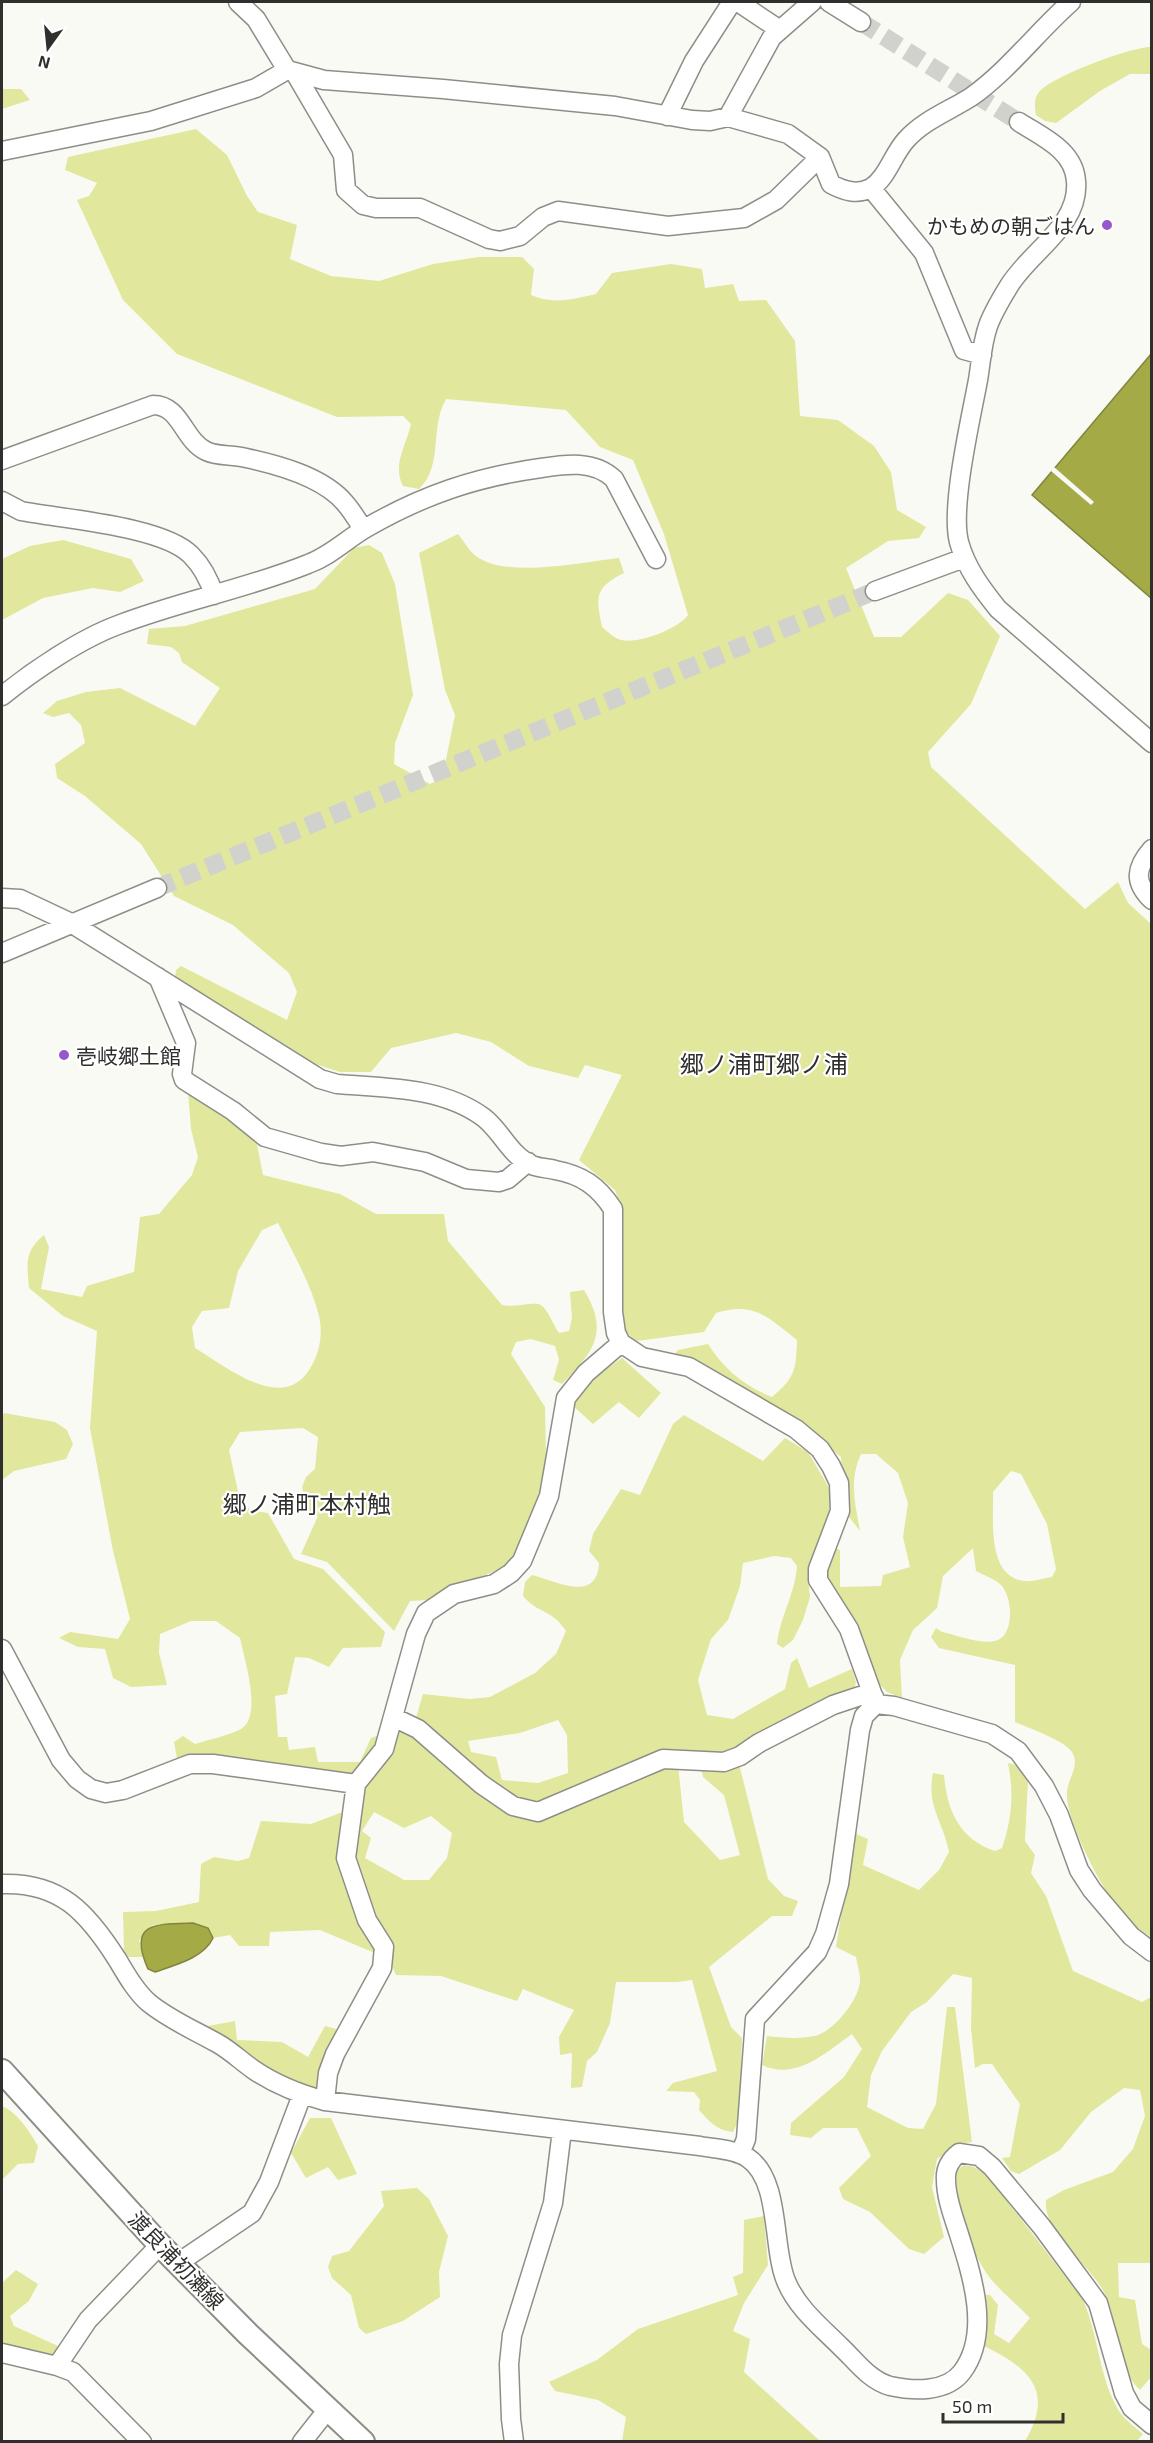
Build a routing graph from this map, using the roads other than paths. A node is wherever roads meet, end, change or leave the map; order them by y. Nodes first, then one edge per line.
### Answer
1 (238, 2) edge
2 (732, 2) edge
3 (738, 2) edge
4 (812, 2) edge
5 (829, 2) edge
6 (1071, 2) edge
7 (861, 22) tunnel mouth
8 (780, 30) junction
9 (291, 72) junction
10 (667, 116) junction
11 (728, 117) junction
12 (1018, 122) tunnel mouth
13 (2, 151) edge
14 (819, 157) junction
15 (871, 188) junction
16 (982, 355) junction
17 (2, 460) edge
18 (2, 501) edge
19 (363, 530) junction
20 (964, 558) junction
21 (656, 559) dead end
22 (875, 591) tunnel mouth
23 (214, 595) junction
24 (2, 696) edge
25 (1152, 743) edge
26 (1152, 849) edge
27 (157, 888) tunnel mouth
28 (2, 898) edge
29 (1152, 900) edge
30 (71, 923) junction
31 (2, 953) edge
32 (158, 977) junction
33 (528, 1162) junction
34 (621, 1342) junction
35 (2, 1649) edge
36 (875, 1700) junction
37 (393, 1717) junction
38 (356, 1784) junction
39 (2, 1884) edge
40 (1152, 1952) edge
41 (2, 2070) edge
42 (302, 2095) junction
43 (325, 2101) junction
44 (562, 2130) junction
45 (740, 2154) junction
46 (160, 2245) junction
47 (178, 2263) junction
48 (2, 2353) edge
49 (57, 2366) junction
50 (328, 2409) junction
51 (1152, 2425) edge
52 (142, 2442) edge
53 (302, 2442) edge
54 (363, 2442) edge
55 (514, 2442) edge

1 - 9 street
2 - 10 street
3 - 8 street
4 - 8 street
5 - 7 street
6 - 15 street
8 - 11 street
9 - 10 street
9 - 13 street
9 - 14 street
10 - 11 street
11 - 14 street
12 - 16 street
14 - 15 street
15 - 16 street
16 - 20 street
17 - 19 street
18 - 23 street
19 - 21 street
19 - 23 street
20 - 22 street
20 - 25 street
23 - 24 street
26 - 29 street
27 - 30 street
28 - 30 street
30 - 31 street
30 - 32 street
32 - 33 street
32 - 33 street
33 - 34 street
34 - 36 street
34 - 37 street
35 - 38 street
36 - 37 street
36 - 40 street
36 - 45 street
37 - 38 street
38 - 43 street
39 - 42 street
41 - 46 main road, 渡良浦初瀬線
42 - 43 street
42 - 47 street
43 - 44 street
44 - 45 street
44 - 55 street
45 - 51 street
46 - 47 main road, 渡良浦初瀬線
46 - 49 street
47 - 50 main road, 渡良浦初瀬線
48 - 49 street
49 - 52 street
50 - 53 street
50 - 54 main road, 渡良浦初瀬線

